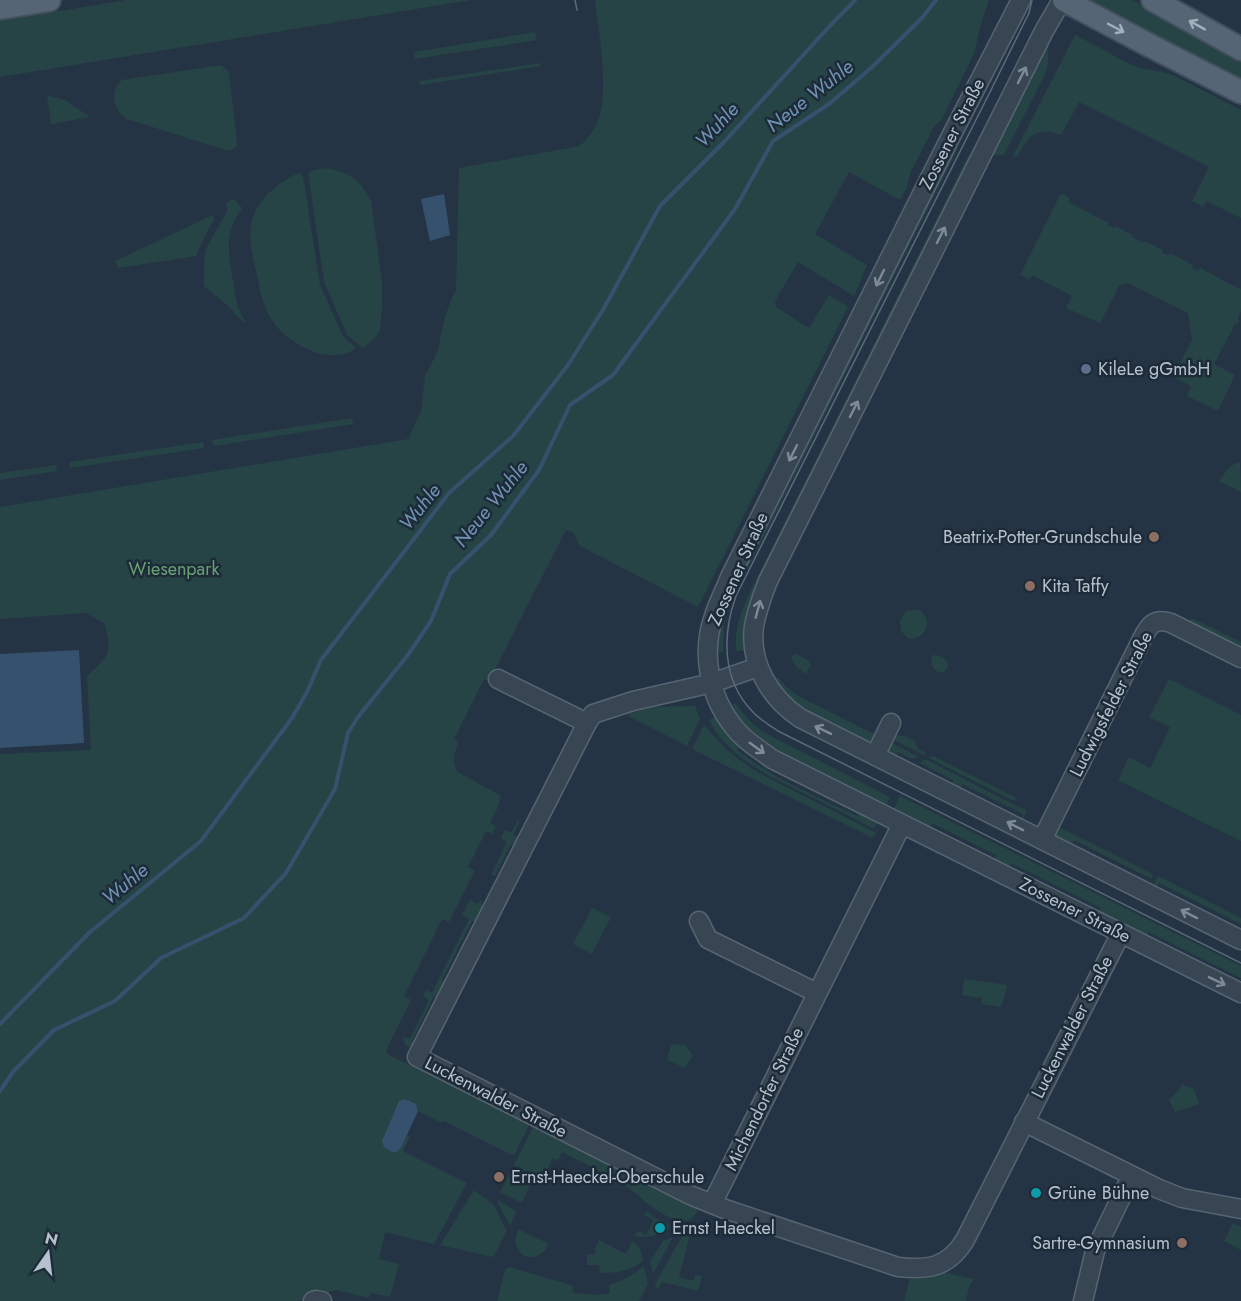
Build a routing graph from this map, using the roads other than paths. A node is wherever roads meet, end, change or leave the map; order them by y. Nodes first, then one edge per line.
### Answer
1 (49, 0) edge
2 (1021, 0) edge
3 (1063, 0) edge
4 (1153, 0) edge
5 (0, 8) edge
6 (1241, 49) edge
7 (1241, 92) edge
8 (1241, 658) edge
9 (758, 667) junction
10 (498, 679) dead end
11 (712, 683) junction
12 (587, 723) junction
13 (891, 723) dead end
14 (875, 756) junction
15 (902, 824) junction
16 (1042, 840) junction
17 (699, 921) dead end
18 (1120, 933) junction
19 (1241, 940) edge
20 (817, 993) junction
21 (1241, 993) edge
22 (1024, 1122) junction
23 (1131, 1177) junction
24 (712, 1204) junction
25 (1241, 1209) edge
26 (313, 1301) edge
27 (322, 1301) edge
28 (1083, 1301) edge

1 - 5 main road
2 -> 11 street, Zossener Straße
3 -> 7 main road
9 -> 3 street, Zossener Straße
6 -> 4 main road
8 - 16 street, Ludwigsfelder Straße
9 - 11 street
14 -> 9 street, Zossener Straße
10 - 12 street
11 - 12 street
11 -> 15 street, Zossener Straße
12 - 24 street, Luckenwalder Straße
13 - 14 street
16 -> 14 street, Zossener Straße
15 - 18 street, Zossener Straße
15 - 20 street, Michendorfer Straße
19 -> 16 street, Zossener Straße
17 - 20 street
18 -> 21 street, Zossener Straße
18 - 22 street, Luckenwalder Straße
20 - 24 street, Michendorfer Straße
22 - 23 street
22 - 24 street, Luckenwalder Straße
23 - 25 street
23 - 28 street
26 - 27 street

